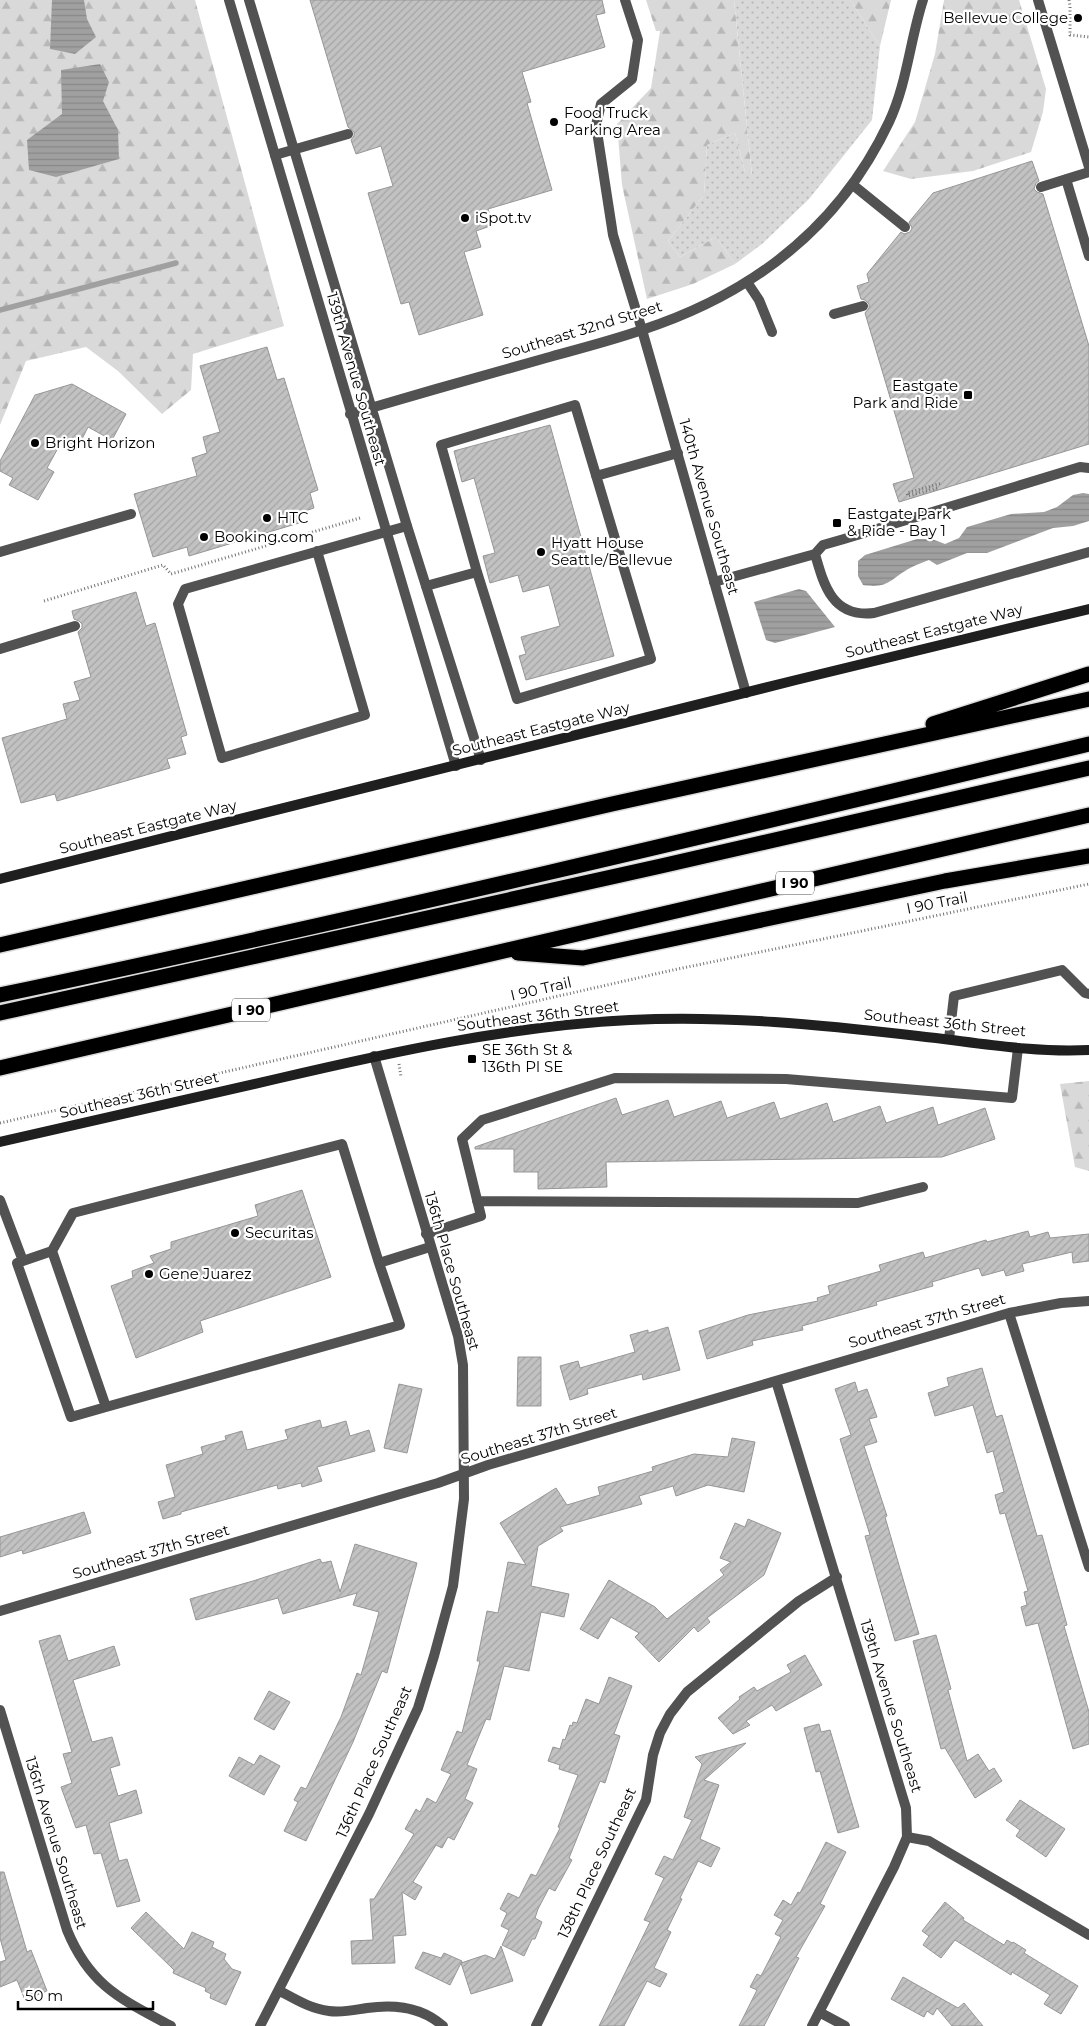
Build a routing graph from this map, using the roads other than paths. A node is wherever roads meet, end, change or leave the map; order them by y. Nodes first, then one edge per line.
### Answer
1 (229, 0) edge
2 (249, 0) edge
3 (625, 0) edge
4 (923, 0) edge
5 (1038, 0) edge
6 (348, 134) dead end
7 (294, 150) junction
8 (275, 155) junction
9 (1089, 168) edge
10 (1089, 172) edge
11 (1066, 180) junction
12 (853, 185) junction
13 (1041, 187) dead end
14 (906, 227) dead end
15 (1089, 256) edge
16 (747, 282) junction
17 (863, 306) dead end
18 (834, 314) dead end
19 (642, 330) junction
20 (772, 332) dead end
21 (371, 408) junction
22 (350, 414) junction
23 (678, 453) junction
24 (1089, 468) edge
25 (596, 476) junction
26 (131, 514) dead end
27 (407, 526) junction
28 (386, 532) junction
29 (317, 551) junction
30 (0, 552) edge
31 (1089, 552) edge
32 (815, 554) junction
33 (477, 572) junction
34 (714, 582) junction
35 (426, 586) junction
36 (1089, 609) edge
37 (75, 626) dead end
38 (0, 650) edge
39 (1089, 674) edge
40 (746, 693) junction
41 (1089, 698) edge
42 (1089, 744) edge
43 (841, 752) junction
44 (481, 760) junction
45 (456, 766) junction
46 (1089, 768) edge
47 (1089, 815) edge
48 (1089, 856) edge
49 (0, 879) edge
50 (0, 945) edge
51 (502, 952) junction
52 (1089, 994) edge
53 (0, 995) edge
54 (0, 1013) edge
55 (949, 1039) junction
56 (1018, 1048) junction
57 (1089, 1050) edge
58 (374, 1056) junction
59 (0, 1068) edge
60 (0, 1142) edge
61 (923, 1187) dead end
62 (0, 1200) edge
63 (477, 1201) junction
64 (426, 1234) junction
65 (430, 1247) junction
66 (52, 1250) junction
67 (22, 1261) junction
68 (379, 1262) junction
69 (1089, 1301) edge
70 (1009, 1312) junction
71 (776, 1381) junction
72 (106, 1407) junction
73 (465, 1474) junction
74 (1089, 1567) edge
75 (837, 1577) junction
76 (0, 1611) edge
77 (0, 1710) edge
78 (907, 1837) junction
79 (1089, 1935) edge
80 (280, 1991) junction
81 (818, 2012) junction
82 (171, 2026) edge
83 (260, 2026) edge
84 (442, 2026) edge
85 (536, 2026) edge
86 (812, 2026) edge
87 (845, 2026) edge

1 - 8 street, 139th Avenue Southeast
2 - 7 street, 139th Avenue Southeast
3 - 19 street, 140th Avenue Southeast
4 - 12 street, Southeast 32nd Street
5 - 9 street
6 - 7 street
7 - 8 street
7 - 21 street, 139th Avenue Southeast
8 - 22 street, 139th Avenue Southeast
10 - 11 street
11 - 13 street
11 - 15 street
12 - 14 street
12 - 16 street, Southeast 32nd Street
16 - 19 street, Southeast 32nd Street
16 - 20 street
17 - 18 street
19 - 21 street, Southeast 32nd Street
19 - 23 street, 140th Avenue Southeast
21 - 22 street, Southeast 32nd Street
21 - 27 street, 139th Avenue Southeast
22 - 28 street, 139th Avenue Southeast
23 - 25 street
23 - 34 street, 140th Avenue Southeast
24 - 32 street
25 - 33 street
25 - 33 street
26 - 30 street
27 - 28 street
27 - 35 street, 139th Avenue Southeast
28 - 29 street
28 - 45 street, 139th Avenue Southeast
29 - 29 street
31 - 32 street
32 - 34 street
33 - 35 street
34 - 40 street, 140th Avenue Southeast
35 - 44 street, 139th Avenue Southeast
36 - 40 main road, Southeast Eastgate Way
37 - 38 street
39 - 43 highway
40 - 44 main road, Southeast Eastgate Way
41 - 43 highway
42 - 53 highway
43 - 50 highway
44 - 45 main road, Southeast Eastgate Way
45 - 49 main road, Southeast Eastgate Way
46 - 54 highway
47 - 51 highway, I 90
48 - 51 highway
51 - 59 highway, I 90
52 - 55 street
55 - 56 main road, Southeast 36th Street
55 - 58 main road, Southeast 36th Street
56 - 57 main road, Southeast 36th Street
56 - 63 street
58 - 60 main road, Southeast 36th Street
58 - 64 street, 136th Place Southeast
61 - 63 street
62 - 67 street
63 - 64 street
64 - 65 street, 136th Place Southeast
65 - 68 street
65 - 73 street, 136th Place Southeast
66 - 67 street
66 - 68 street
66 - 72 street
67 - 72 street
68 - 72 street
69 - 70 street, Southeast 37th Street
70 - 71 street, Southeast 37th Street
70 - 74 street
71 - 73 street, Southeast 37th Street
71 - 75 street, 139th Avenue Southeast
73 - 76 street, Southeast 37th Street
73 - 80 street, 136th Place Southeast
75 - 78 street, 139th Avenue Southeast
75 - 85 street, 138th Place Southeast
77 - 82 street, 136th Avenue Southeast
78 - 79 street
78 - 81 street, 139th Avenue Southeast
80 - 83 street, 136th Place Southeast
80 - 84 street
81 - 86 street, 139th Avenue Southeast
81 - 87 street

